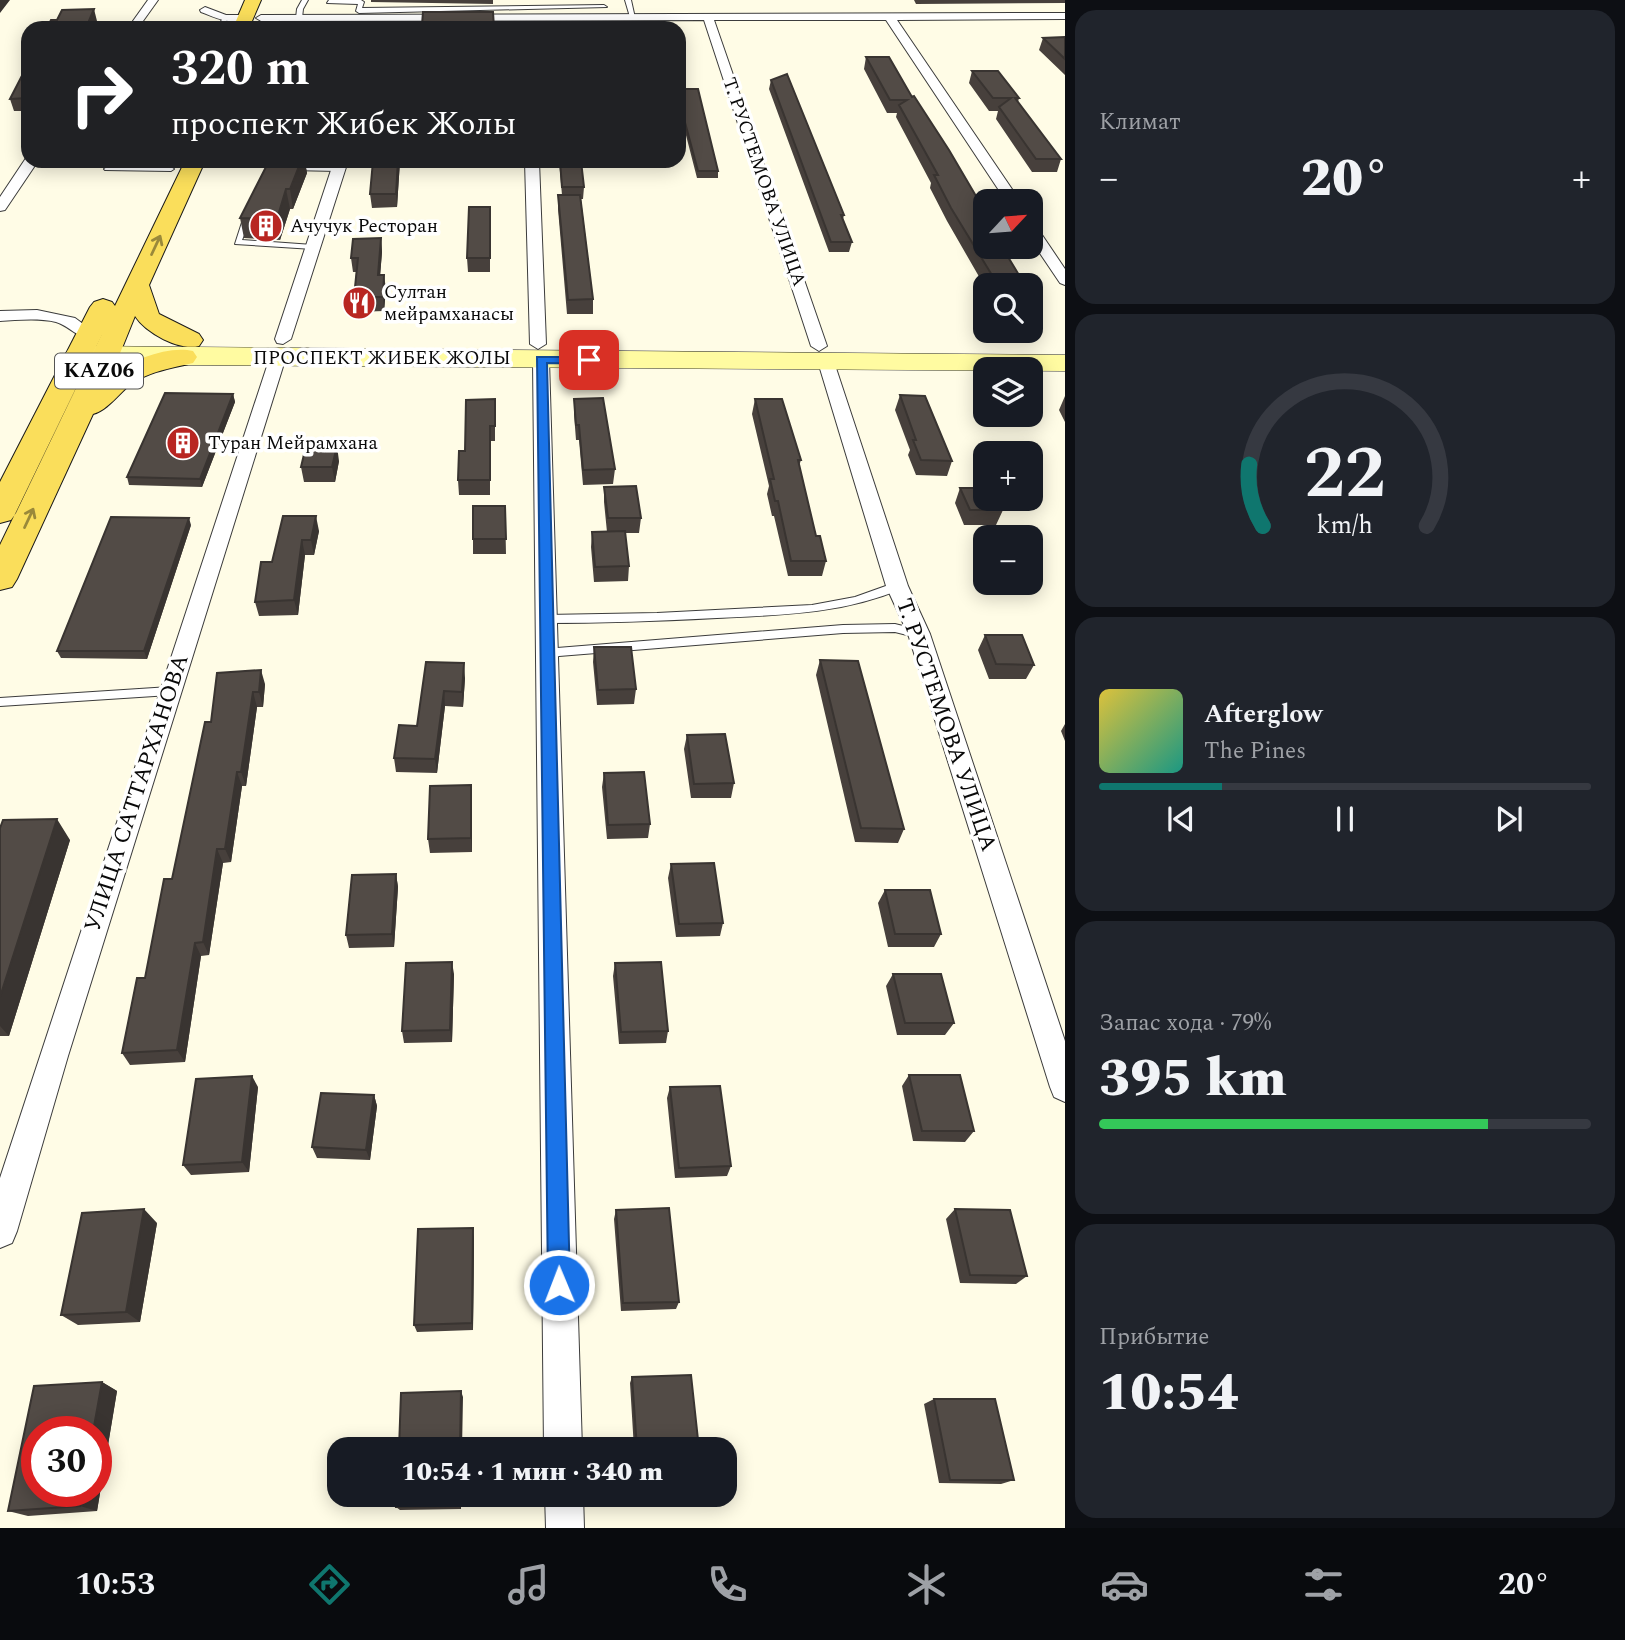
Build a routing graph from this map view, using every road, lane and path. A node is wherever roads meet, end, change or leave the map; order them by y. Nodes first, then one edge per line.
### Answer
1 (153, 0) edge
2 (253, 0) edge
3 (268, 0) edge
4 (305, 0) edge
5 (603, 0) edge
6 (628, 0) edge
7 (329, 2) dead end
8 (205, 10) dead end
9 (606, 12) junction
10 (358, 14) junction
11 (1065, 16) edge
12 (633, 17) junction
13 (708, 17) junction
14 (890, 17) junction
15 (299, 18) junction
16 (137, 21) edge
17 (222, 21) edge
18 (251, 21) edge
19 (252, 21) edge
20 (270, 21) edge
21 (378, 21) edge
22 (537, 21) edge
23 (26, 168) edge
24 (122, 168) edge
25 (178, 168) edge
26 (179, 168) edge
27 (297, 168) edge
28 (338, 168) edge
29 (532, 168) edge
30 (107, 169) dead end
31 (283, 169) edge
32 (1005, 189) edge
33 (256, 199) edge
34 (0, 207) edge
35 (313, 247) junction
36 (1043, 247) edge
37 (1065, 280) edge
38 (137, 285) junction
39 (0, 316) edge
40 (93, 341) junction
41 (281, 348) junction
42 (1065, 348) edge
43 (187, 349) junction
44 (539, 352) junction
45 (822, 354) junction
46 (1065, 363) edge
47 (58, 437) junction
48 (0, 513) edge
49 (0, 579) edge
50 (898, 586) junction
51 (546, 619) junction
52 (919, 634) junction
53 (546, 657) junction
54 (170, 691) junction
55 (0, 702) edge
56 (1065, 1087) edge
57 (0, 1231) edge
58 (563, 1437) edge
59 (564, 1507) edge
60 (565, 1528) edge

1 - 16 street
2 - 18 main road
3 - 19 main road
4 - 15 lane
5 - 9 lane
6 - 12 lane
7 - 10 lane
8 - 17 street
9 - 10 lane
9 - 12 street
9 - 22 street
10 - 15 street
10 - 21 street
11 - 14 street
12 - 13 street
13 - 14 street
13 - 45 street, Т. РУСТЕМОВА УЛИЦА
14 - 32 street
15 - 20 street
23 - 34 street
24 - 30 lane
25 - 40 main road, KАZ06
38 -> 26 main road, KАZ06
27 - 31 lane
28 - 35 street, УЛИЦА САТТАРХАНОВА
29 - 44 street
33 - 35 lane
35 - 41 street, УЛИЦА САТТАРХАНОВА
36 - 37 street
38 - 40 main road, KАZ06
38 - 43 main road
39 - 40 street
40 - 43 street, ПРОСПЕКТ ЖИБЕК ЖОЛЫ
40 - 47 main road, KАZ06
40 - 47 main road, KАZ06
41 - 43 street, ПРОСПЕКТ ЖИБЕК ЖОЛЫ
41 - 44 street, ПРОСПЕКТ ЖИБЕК ЖОЛЫ
41 - 54 street, УЛИЦА САТТАРХАНОВА
42 - 45 street, ПРОСПЕКТ ЖИБЕК ЖОЛЫ
43 - 47 main road
44 - 45 street, ПРОСПЕКТ ЖИБЕК ЖОЛЫ
44 - 51 street
45 - 46 street, ПРОСПЕКТ ЖИБЕК ЖОЛЫ
45 - 50 street, Т. РУСТЕМОВА УЛИЦА
47 - 48 main road, KАZ06
49 -> 47 main road, KАZ06
50 - 51 lane
50 - 52 street, Т. РУСТЕМОВА УЛИЦА
51 - 53 street
52 - 53 lane
52 - 56 street, Т. РУСТЕМОВА УЛИЦА
53 - 58 street
54 - 55 lane
54 - 57 street, УЛИЦА САТТАРХАНОВА
59 - 60 street

